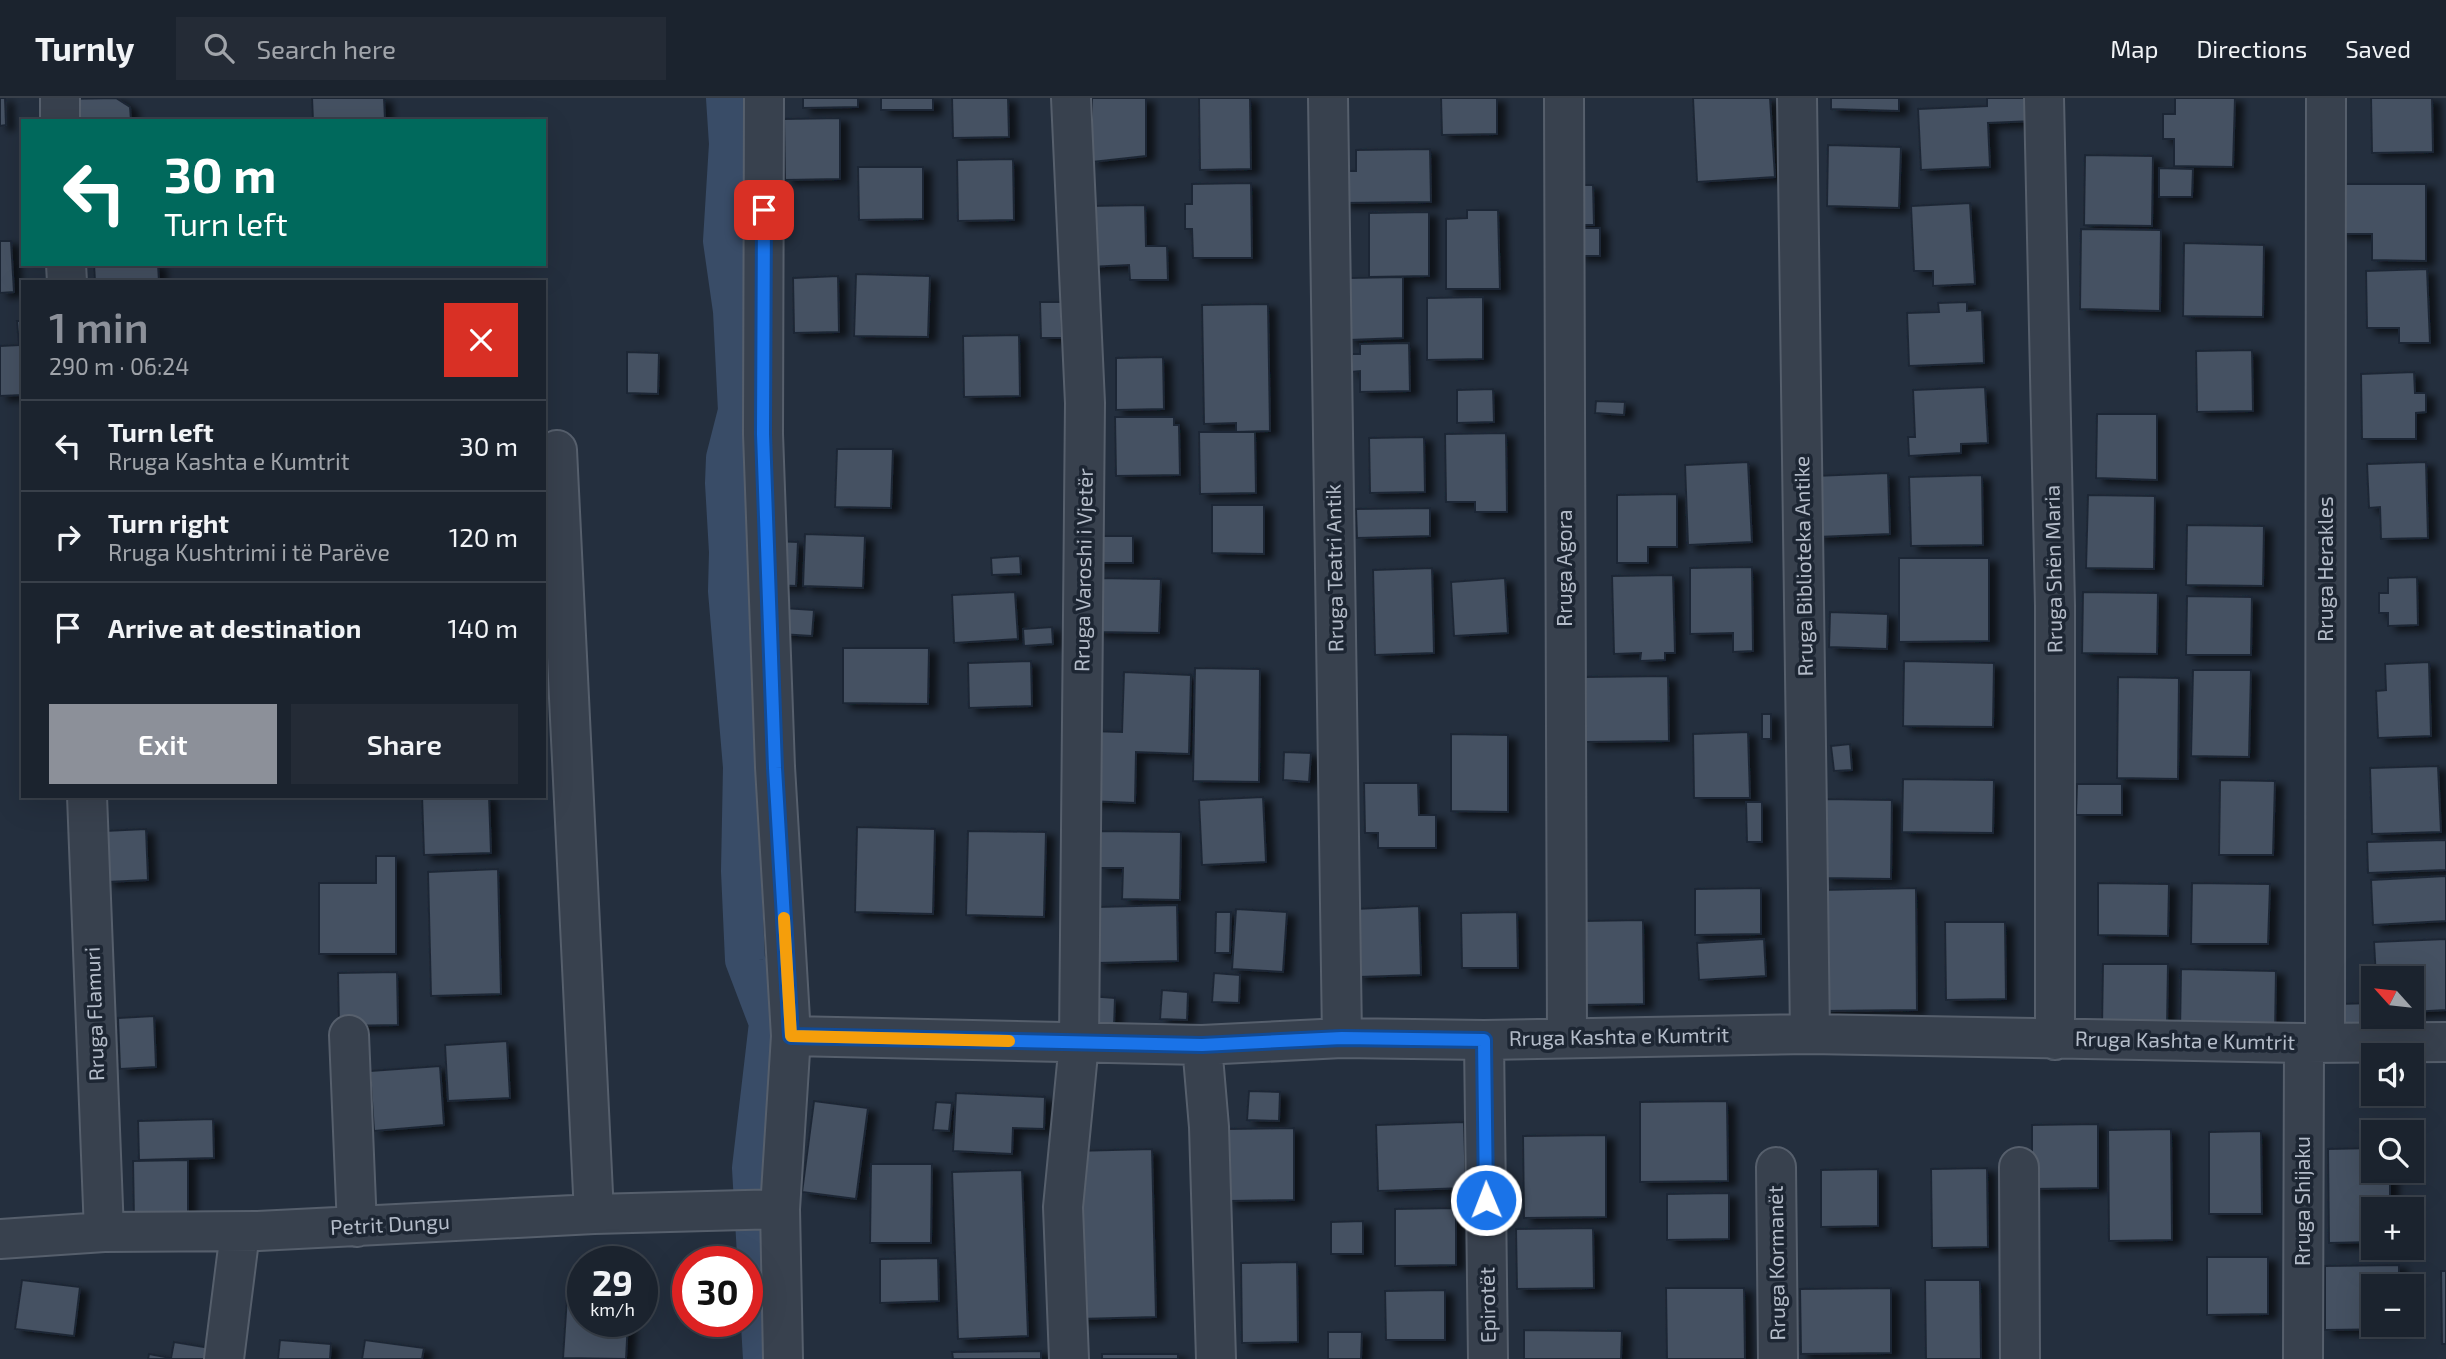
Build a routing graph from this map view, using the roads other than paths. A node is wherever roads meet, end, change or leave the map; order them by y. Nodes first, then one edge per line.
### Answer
1 (60, 98) edge
2 (764, 98) edge
3 (1071, 98) edge
4 (1328, 98) edge
5 (1564, 98) edge
6 (1797, 98) edge
7 (2044, 98) edge
8 (2326, 98) edge
9 (61, 119) edge
10 (557, 450) dead end
11 (87, 798) edge
12 (1810, 1034) junction
13 (349, 1035) dead end
14 (791, 1036) junction
15 (1567, 1037) junction
16 (1342, 1038) junction
17 (1484, 1040) junction
18 (2054, 1040) junction
19 (2314, 1042) junction
20 (2446, 1042) edge
21 (1079, 1043) junction
22 (1202, 1045) junction
23 (1776, 1167) dead end
24 (2019, 1167) dead end
25 (771, 1208) junction
26 (594, 1214) junction
27 (357, 1227) junction
28 (104, 1232) junction
29 (240, 1232) junction
30 (0, 1239) edge
31 (225, 1359) edge
32 (783, 1359) edge
33 (1069, 1359) edge
34 (1216, 1359) edge
35 (1489, 1359) edge
36 (1778, 1359) edge
37 (2021, 1359) edge
38 (2302, 1359) edge

1 - 9 street
2 - 14 street
3 - 21 street, Rruga Varoshi i Vjetër
4 - 16 street, Rruga Teatri Antik
5 - 15 street, Rruga Agora
6 - 12 street, Rruga Biblioteka Antike
7 - 18 street, Rruga Shën Maria
8 - 19 street, Rruga Herakles
10 - 26 street
11 - 28 street, Rruga Flamuri
12 - 15 street, Rruga Kashta e Kumtrit
12 - 18 street, Rruga Kashta e Kumtrit
13 - 27 street
14 - 21 street, Rruga Kashta e Kumtrit
14 - 25 street
15 - 17 street, Rruga Kashta e Kumtrit
16 - 17 street, Rruga Kashta e Kumtrit
16 - 22 street, Rruga Kashta e Kumtrit
17 - 35 street, Epirotët
18 - 19 street, Rruga Kashta e Kumtrit
19 - 20 street, Rruga Kashta e Kumtrit
19 - 38 street, Rruga Shijaku
21 - 22 street, Rruga Kashta e Kumtrit
21 - 33 street, Rruga Varoshi i Vjetër
22 - 34 street
23 - 36 street, Rruga Kormanët
24 - 37 street
25 - 26 street, Petrit Dungu
25 - 32 street
26 - 27 street, Petrit Dungu
27 - 29 street, Petrit Dungu
28 - 29 street, Petrit Dungu
28 - 30 street, Petrit Dungu
29 - 31 street

